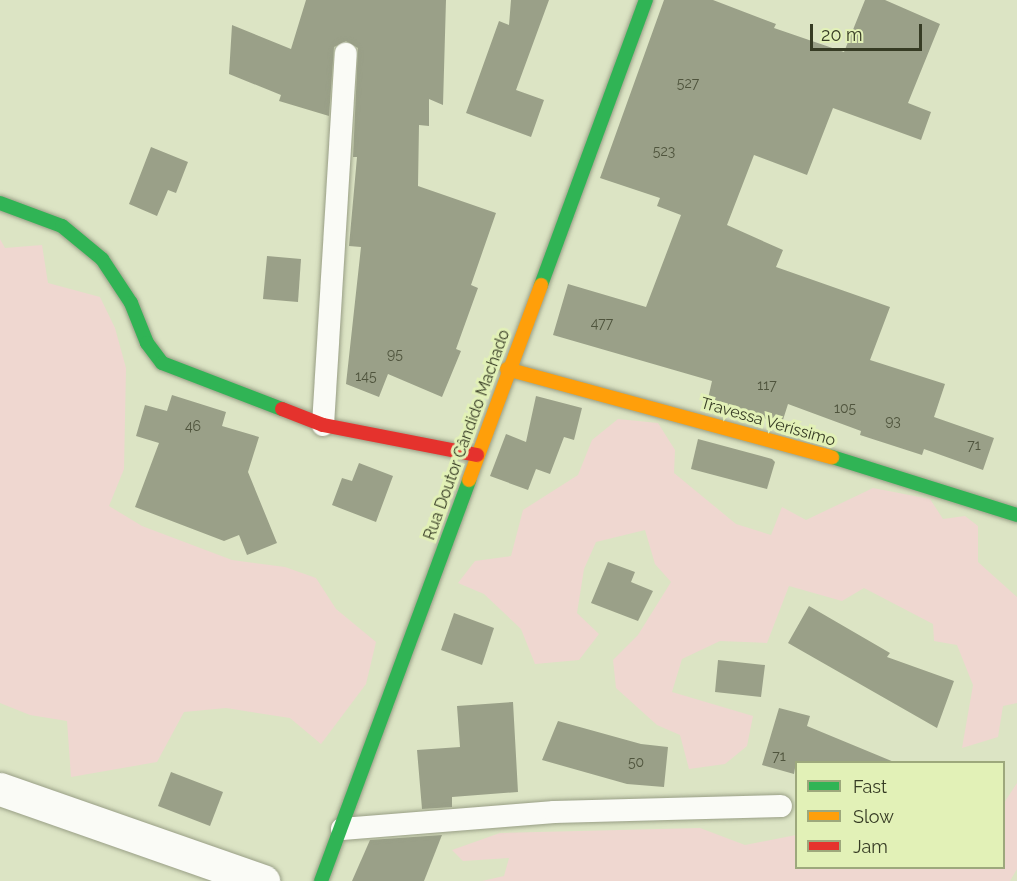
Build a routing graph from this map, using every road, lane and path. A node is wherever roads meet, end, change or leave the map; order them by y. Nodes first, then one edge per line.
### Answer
1 (646, 0) edge
2 (346, 54) dead end
3 (0, 203) edge
4 (507, 369) junction
5 (323, 425) junction
6 (477, 455) junction
7 (1017, 515) edge
8 (0, 789) edge
9 (781, 806) dead end
10 (342, 829) junction
11 (263, 881) edge
12 (321, 881) edge

1 - 4 street, Rua Doutor Cândido Machado
2 - 5 lane
3 - 5 street
4 - 6 street, Rua Doutor Cândido Machado
4 - 7 street, Travessa Veríssimo
5 - 6 street
6 - 10 street, Rua Doutor Cândido Machado
8 - 11 street
9 - 10 lane
10 - 12 street, Rua Doutor Cândido Machado

